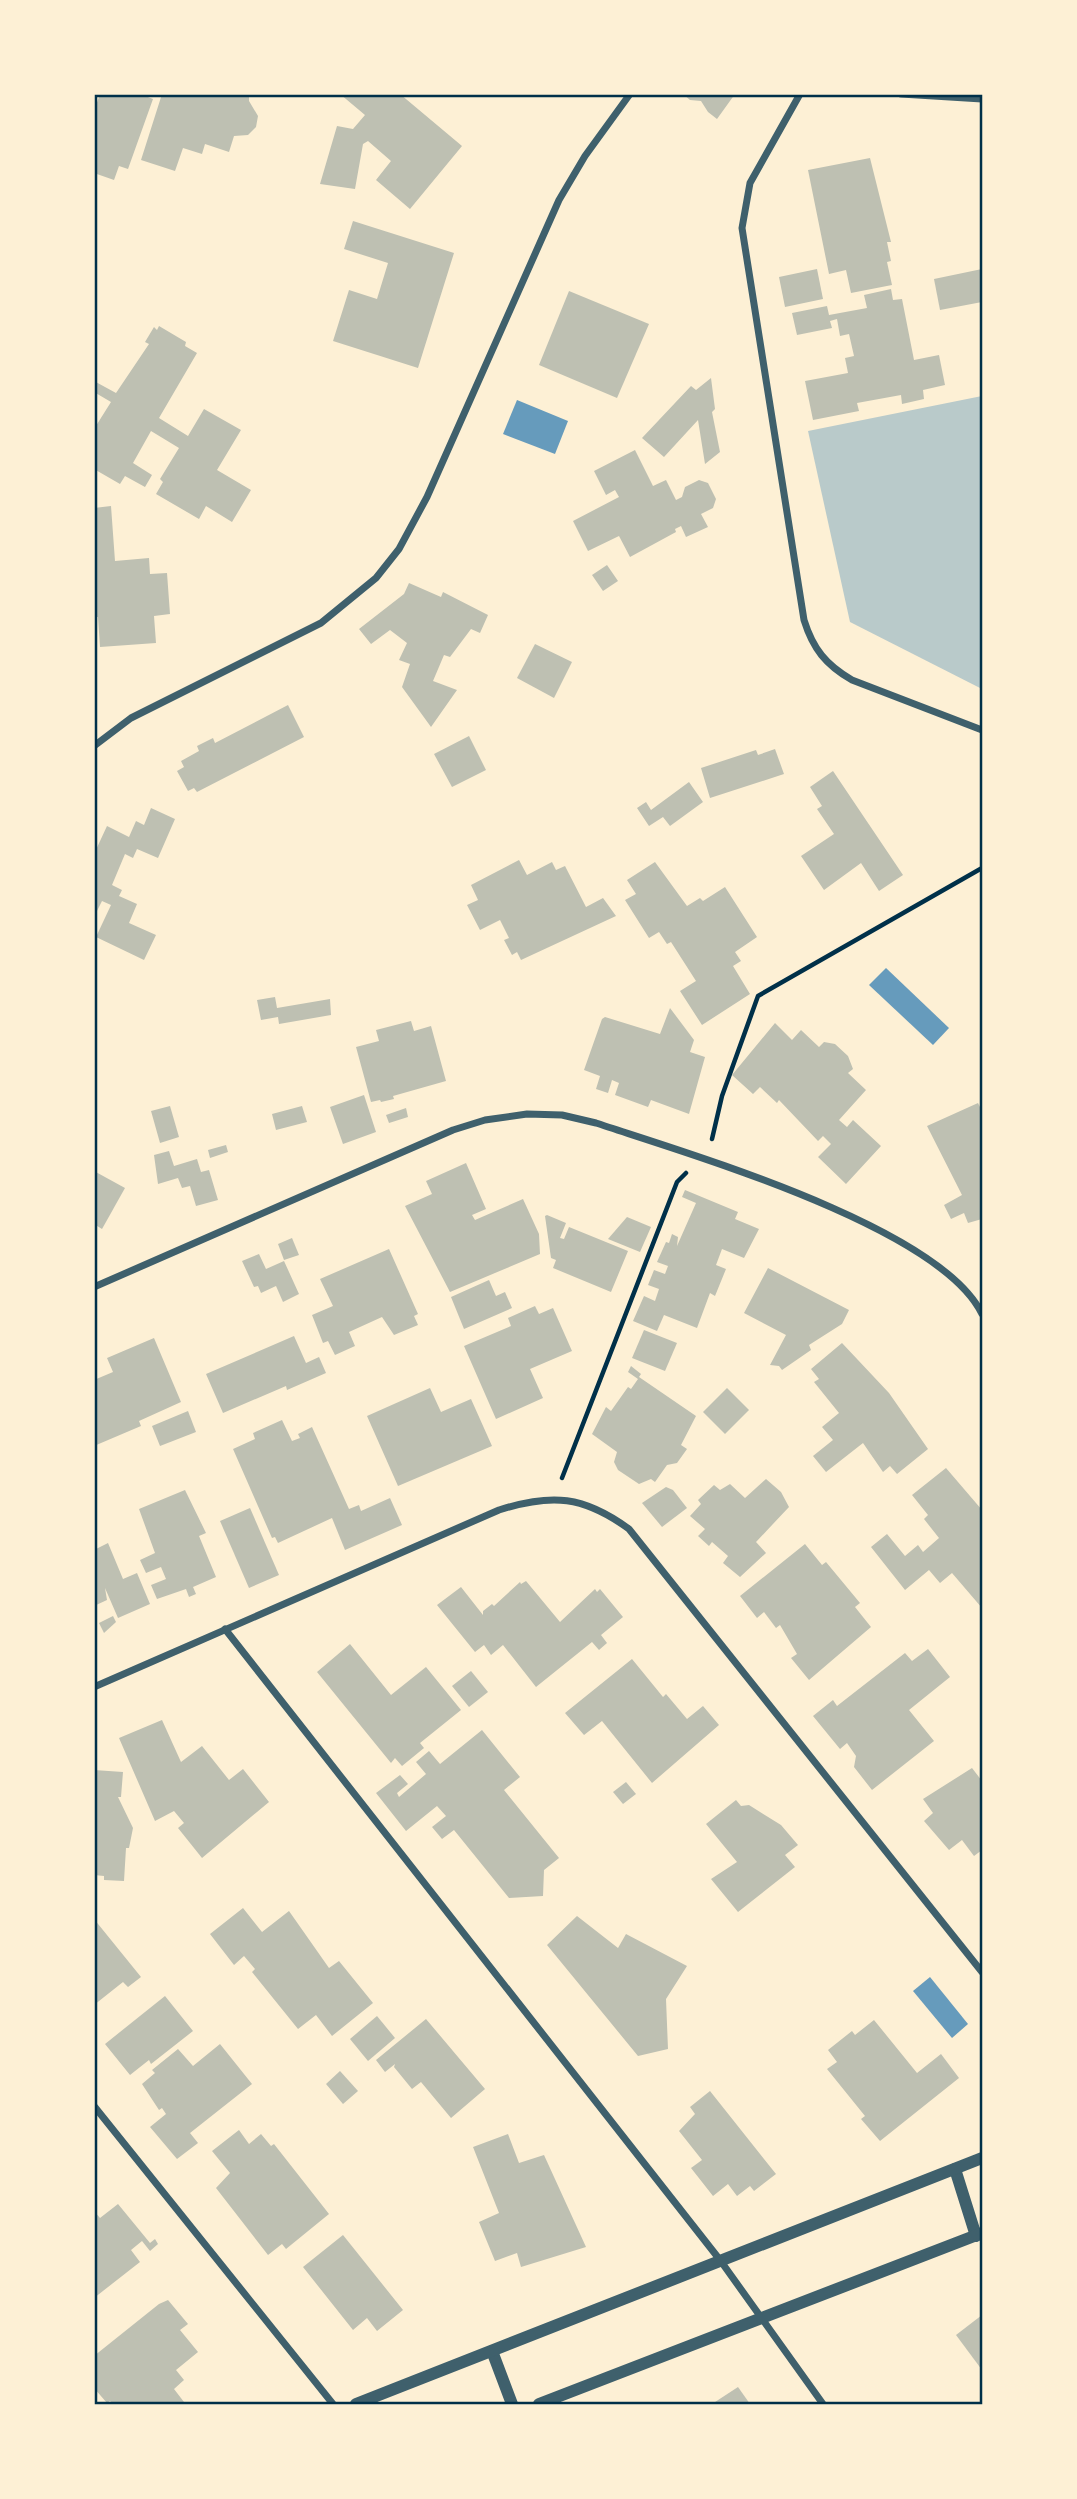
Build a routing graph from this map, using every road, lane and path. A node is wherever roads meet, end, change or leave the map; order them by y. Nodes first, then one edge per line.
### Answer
1 (629, 94) edge
2 (800, 94) edge
3 (901, 94) edge
4 (982, 99) edge
5 (982, 730) edge
6 (94, 746) edge
7 (982, 867) edge
8 (712, 1138) dead end
9 (677, 1182) dead end
10 (94, 1287) edge
11 (980, 1303) edge
12 (982, 1314) edge
13 (562, 1478) dead end
14 (225, 1629) junction
15 (94, 1687) edge
16 (982, 1972) edge
17 (94, 2106) edge
18 (982, 2158) edge
19 (955, 2169) junction
20 (979, 2234) edge
21 (720, 2260) junction
22 (763, 2317) junction
23 (492, 2351) junction
24 (333, 2404) edge
25 (356, 2404) edge
26 (512, 2404) edge
27 (539, 2404) edge
28 (823, 2404) edge

1 - 6 street
2 - 5 street
3 - 4 street
7 - 8 path
9 - 13 path
10 - 11 street
11 - 12 street
14 - 15 street
14 - 16 street
14 - 21 street
17 - 24 street
18 - 19 street
19 - 20 street
19 - 21 street
20 - 22 street
21 - 22 street
21 - 23 street
22 - 27 street
22 - 28 street
23 - 25 street
23 - 26 street

